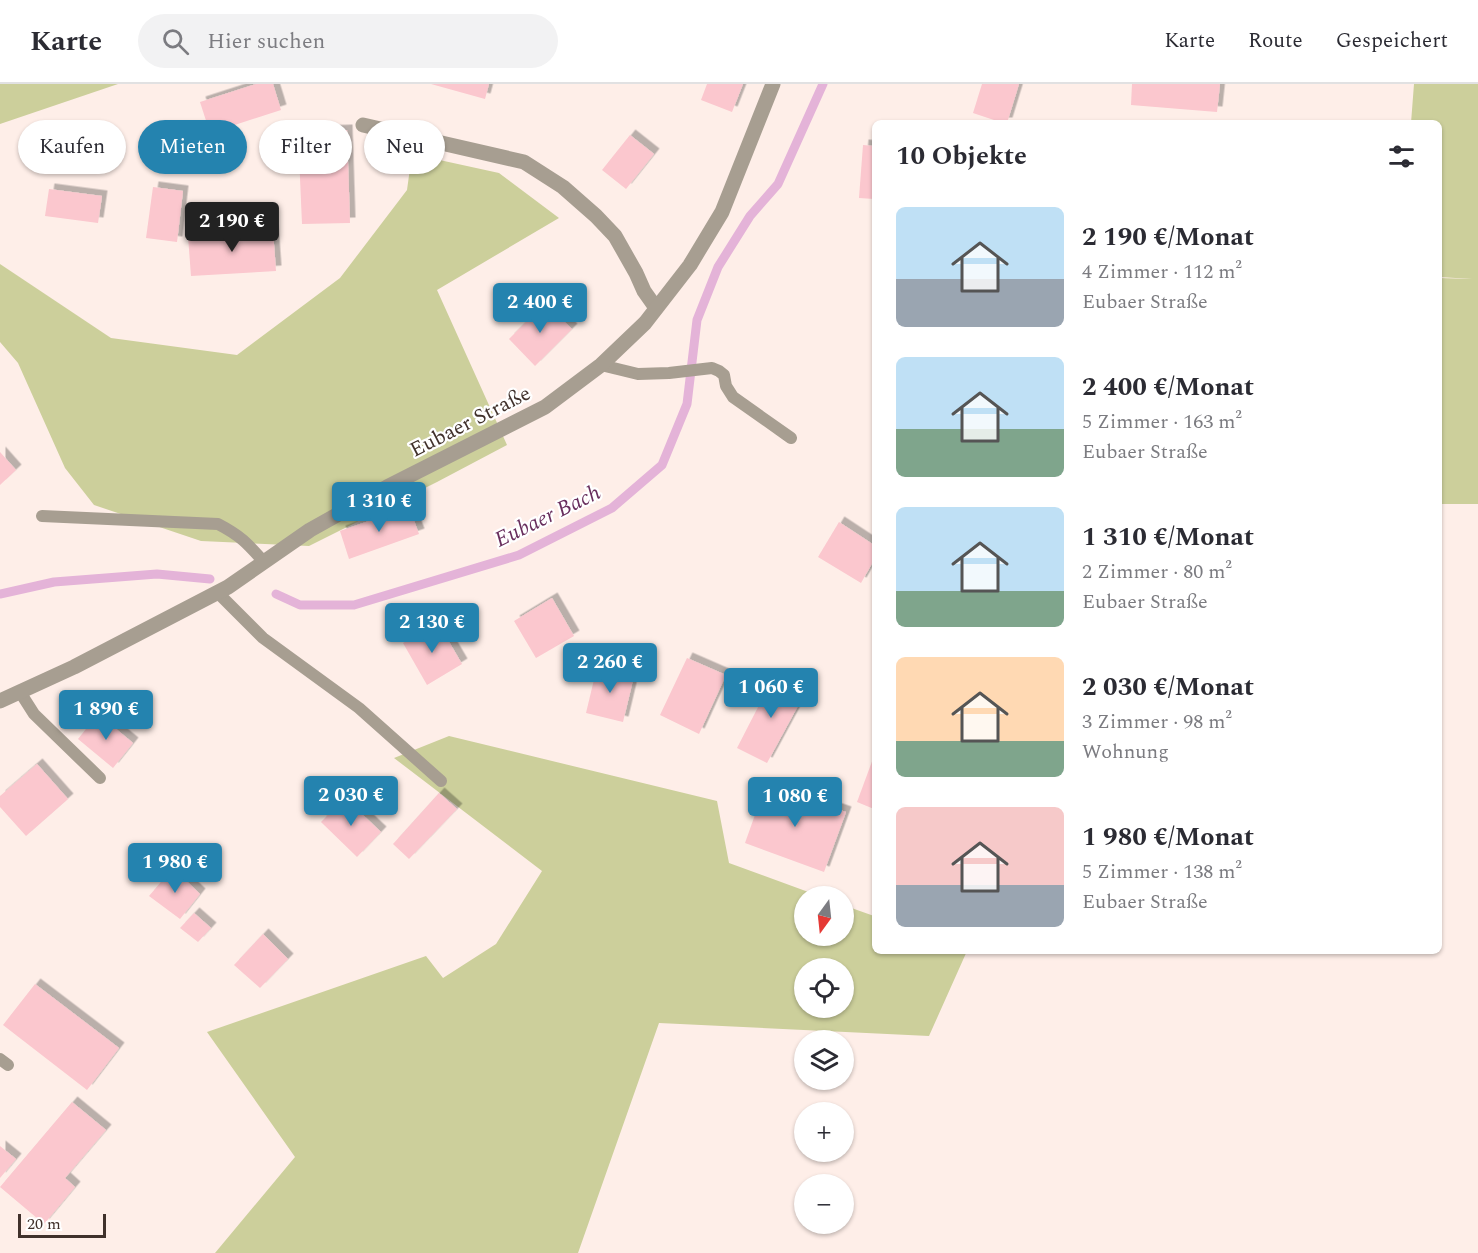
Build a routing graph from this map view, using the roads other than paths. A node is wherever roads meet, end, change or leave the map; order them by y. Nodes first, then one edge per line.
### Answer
1 (773, 84) edge
2 (363, 125) dead end
3 (656, 308) junction
4 (601, 364) junction
5 (791, 438) dead end
6 (42, 516) dead end
7 (264, 562) junction
8 (218, 593) junction
9 (20, 692) junction
10 (0, 701) edge
11 (100, 778) dead end
12 (441, 781) dead end

1 - 3 street, Eubaer Straße
2 - 3 street
3 - 4 street, Eubaer Straße
4 - 5 lane
4 - 7 street, Eubaer Straße
6 - 7 lane
7 - 8 street, Eubaer Straße
8 - 9 street, Eubaer Straße
8 - 12 lane
9 - 10 street, Eubaer Straße
9 - 11 lane

